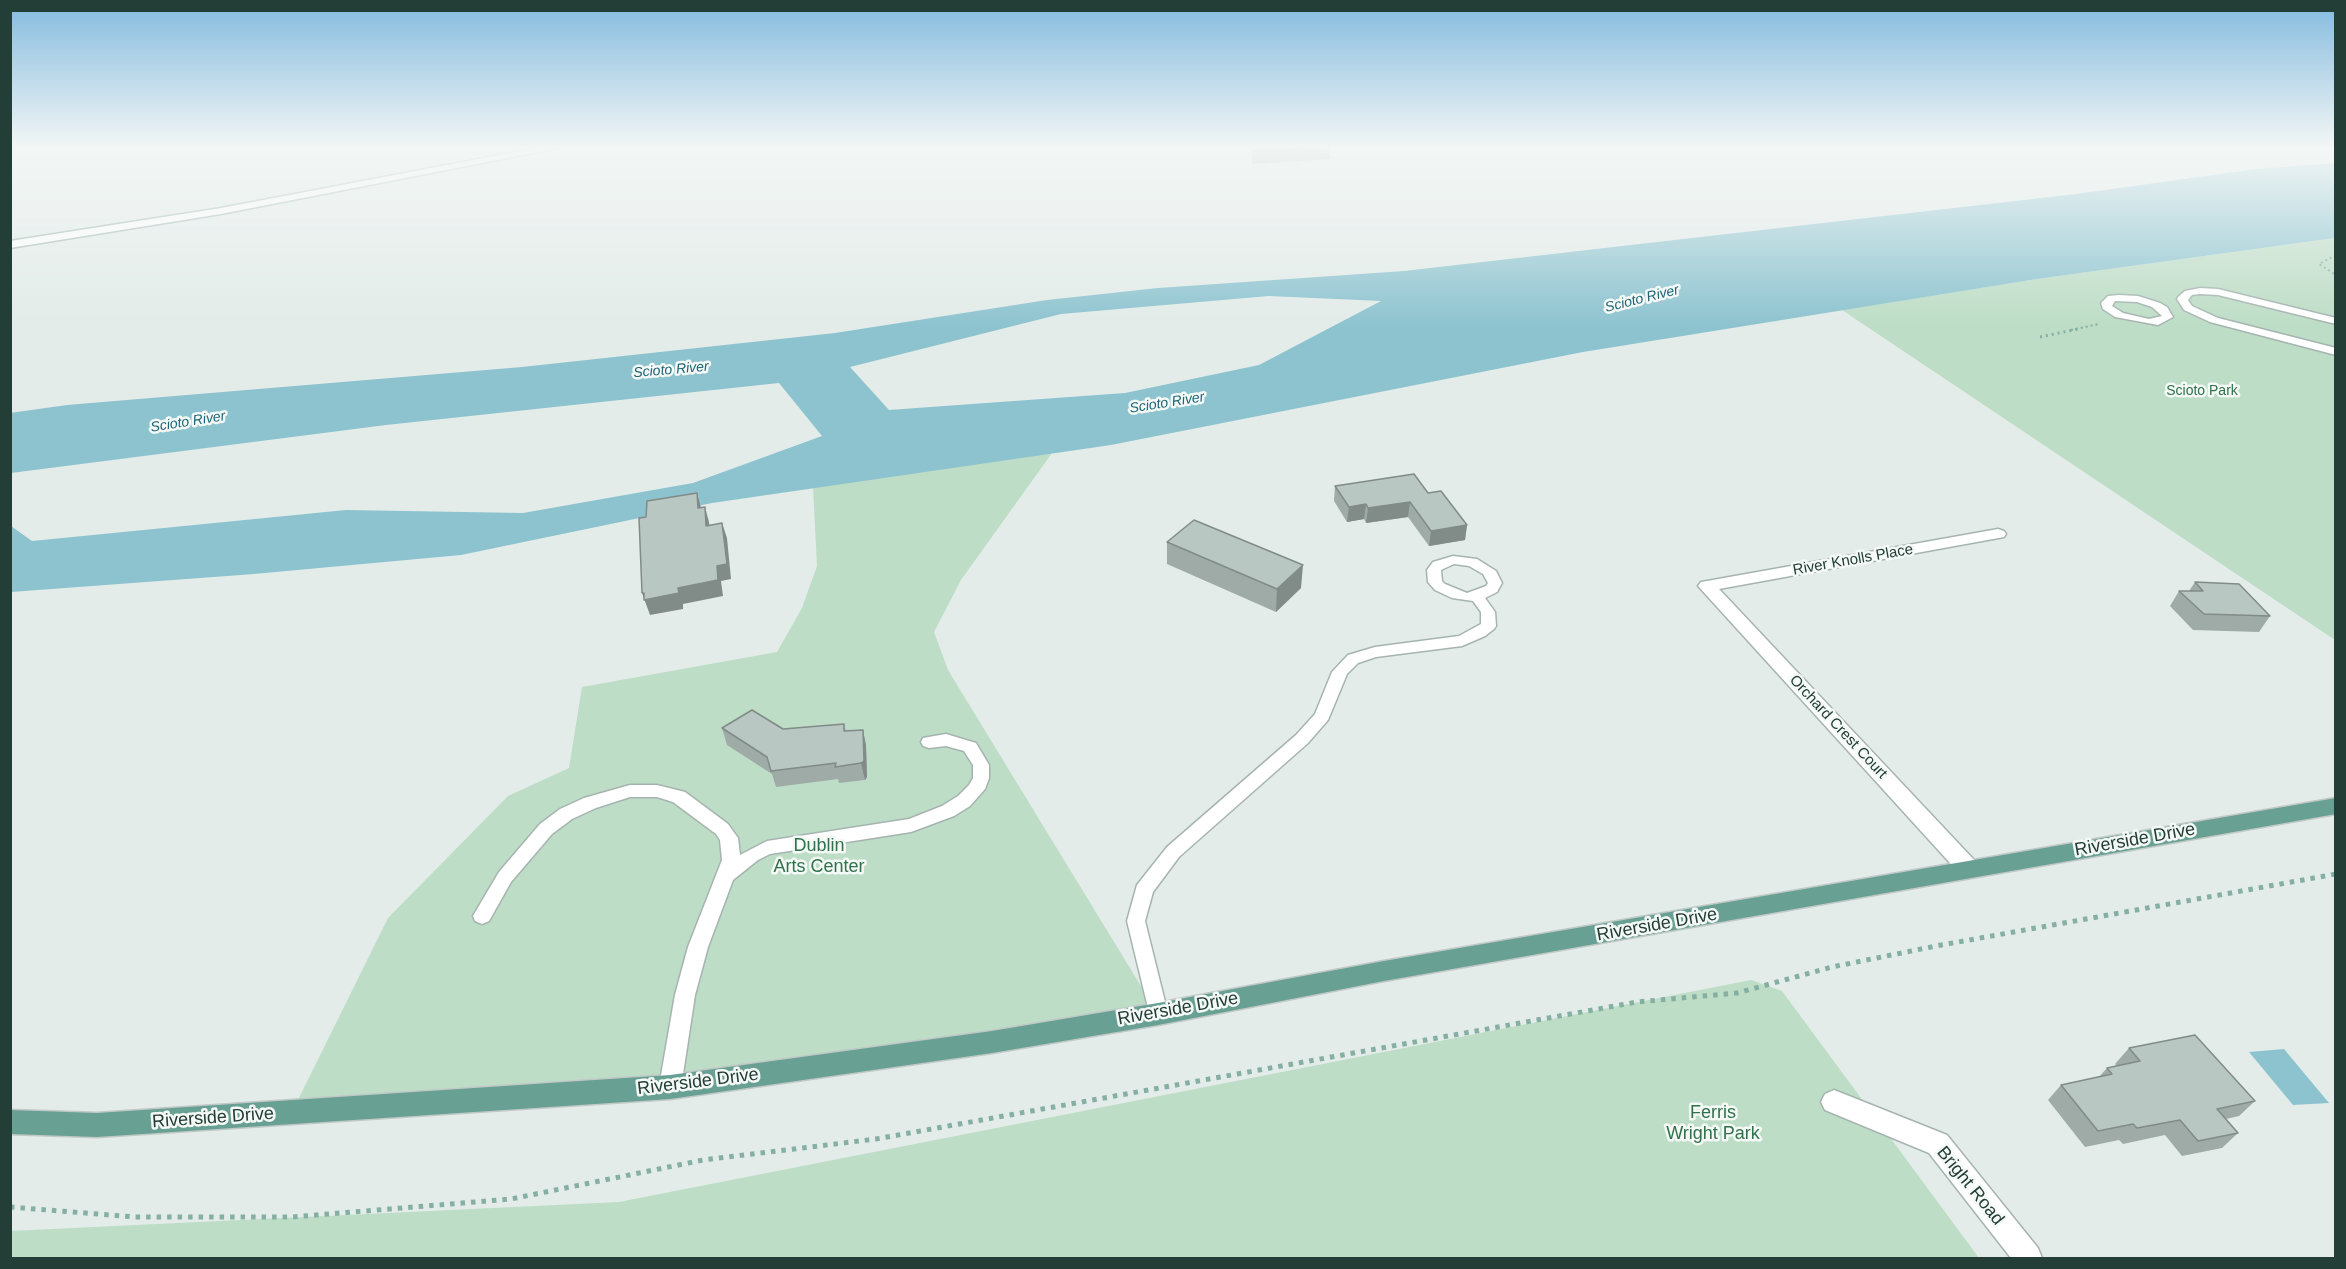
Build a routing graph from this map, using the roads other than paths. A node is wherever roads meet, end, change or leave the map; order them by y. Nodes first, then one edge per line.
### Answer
1 (239, 207) edge
2 (10, 245) edge
3 (2188, 308) junction
4 (2163, 309) junction
5 (2336, 321) edge
6 (2336, 352) edge
7 (1998, 534) dead end
8 (1707, 586) joint
9 (1477, 596) dead end
10 (929, 742) dead end
11 (2336, 806) edge
12 (1968, 868) junction
13 (725, 876) junction
14 (482, 916) dead end
15 (1158, 1014) junction
16 (670, 1087) junction
17 (1833, 1102) dead end
18 (10, 1122) edge
19 (2028, 1258) edge

1 - 2 street
3 - 4 lane
3 - 5 lane
3 - 6 lane
4 - 4 lane
7 - 8 street, River Knolls Place
8 - 12 street, Orchard Crest Court
9 - 15 lane
10 - 13 lane
11 - 12 main road, Riverside Drive
12 - 15 main road, Riverside Drive
13 - 14 lane
13 - 16 lane
15 - 16 main road, Riverside Drive
16 - 18 main road, Riverside Drive
17 - 19 street, Bright Road

